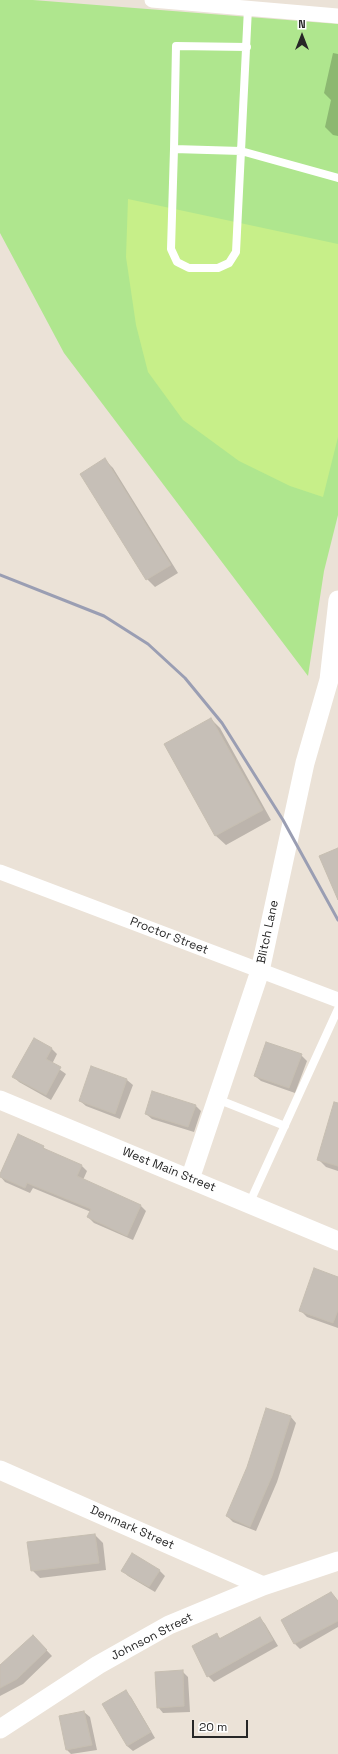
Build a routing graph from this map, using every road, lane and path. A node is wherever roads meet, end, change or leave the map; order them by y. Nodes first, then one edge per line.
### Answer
1 (152, 0) edge
2 (248, 8) junction
3 (338, 16) edge
4 (247, 48) junction
5 (174, 149) junction
6 (241, 151) junction
7 (338, 178) edge
8 (338, 600) edge
9 (335, 685) edge
10 (0, 872) edge
11 (260, 971) junction
12 (338, 1000) edge
13 (338, 1009) edge
14 (217, 1099) junction
15 (0, 1100) edge
16 (285, 1126) junction
17 (190, 1179) junction
18 (249, 1204) junction
19 (338, 1241) edge
20 (0, 1470) edge
21 (338, 1561) edge
22 (263, 1586) junction
23 (0, 1728) edge

1 - 2 street
2 - 3 street
2 - 4 lane
4 - 5 lane
4 - 6 lane
5 - 6 lane
5 - 6 lane
6 - 7 lane
8 - 9 street, Blitch Lane
9 - 11 street, Blitch Lane
10 - 11 street, Proctor Street
11 - 12 street, Proctor Street
11 - 14 street, Blitch Lane
13 - 16 lane
14 - 16 lane
14 - 17 street, Blitch Lane
15 - 17 street, West Main Street
16 - 18 lane
17 - 18 street, West Main Street
18 - 19 street, West Main Street
20 - 22 street, Denmark Street
21 - 22 street, Johnson Street
22 - 23 street, Johnson Street

